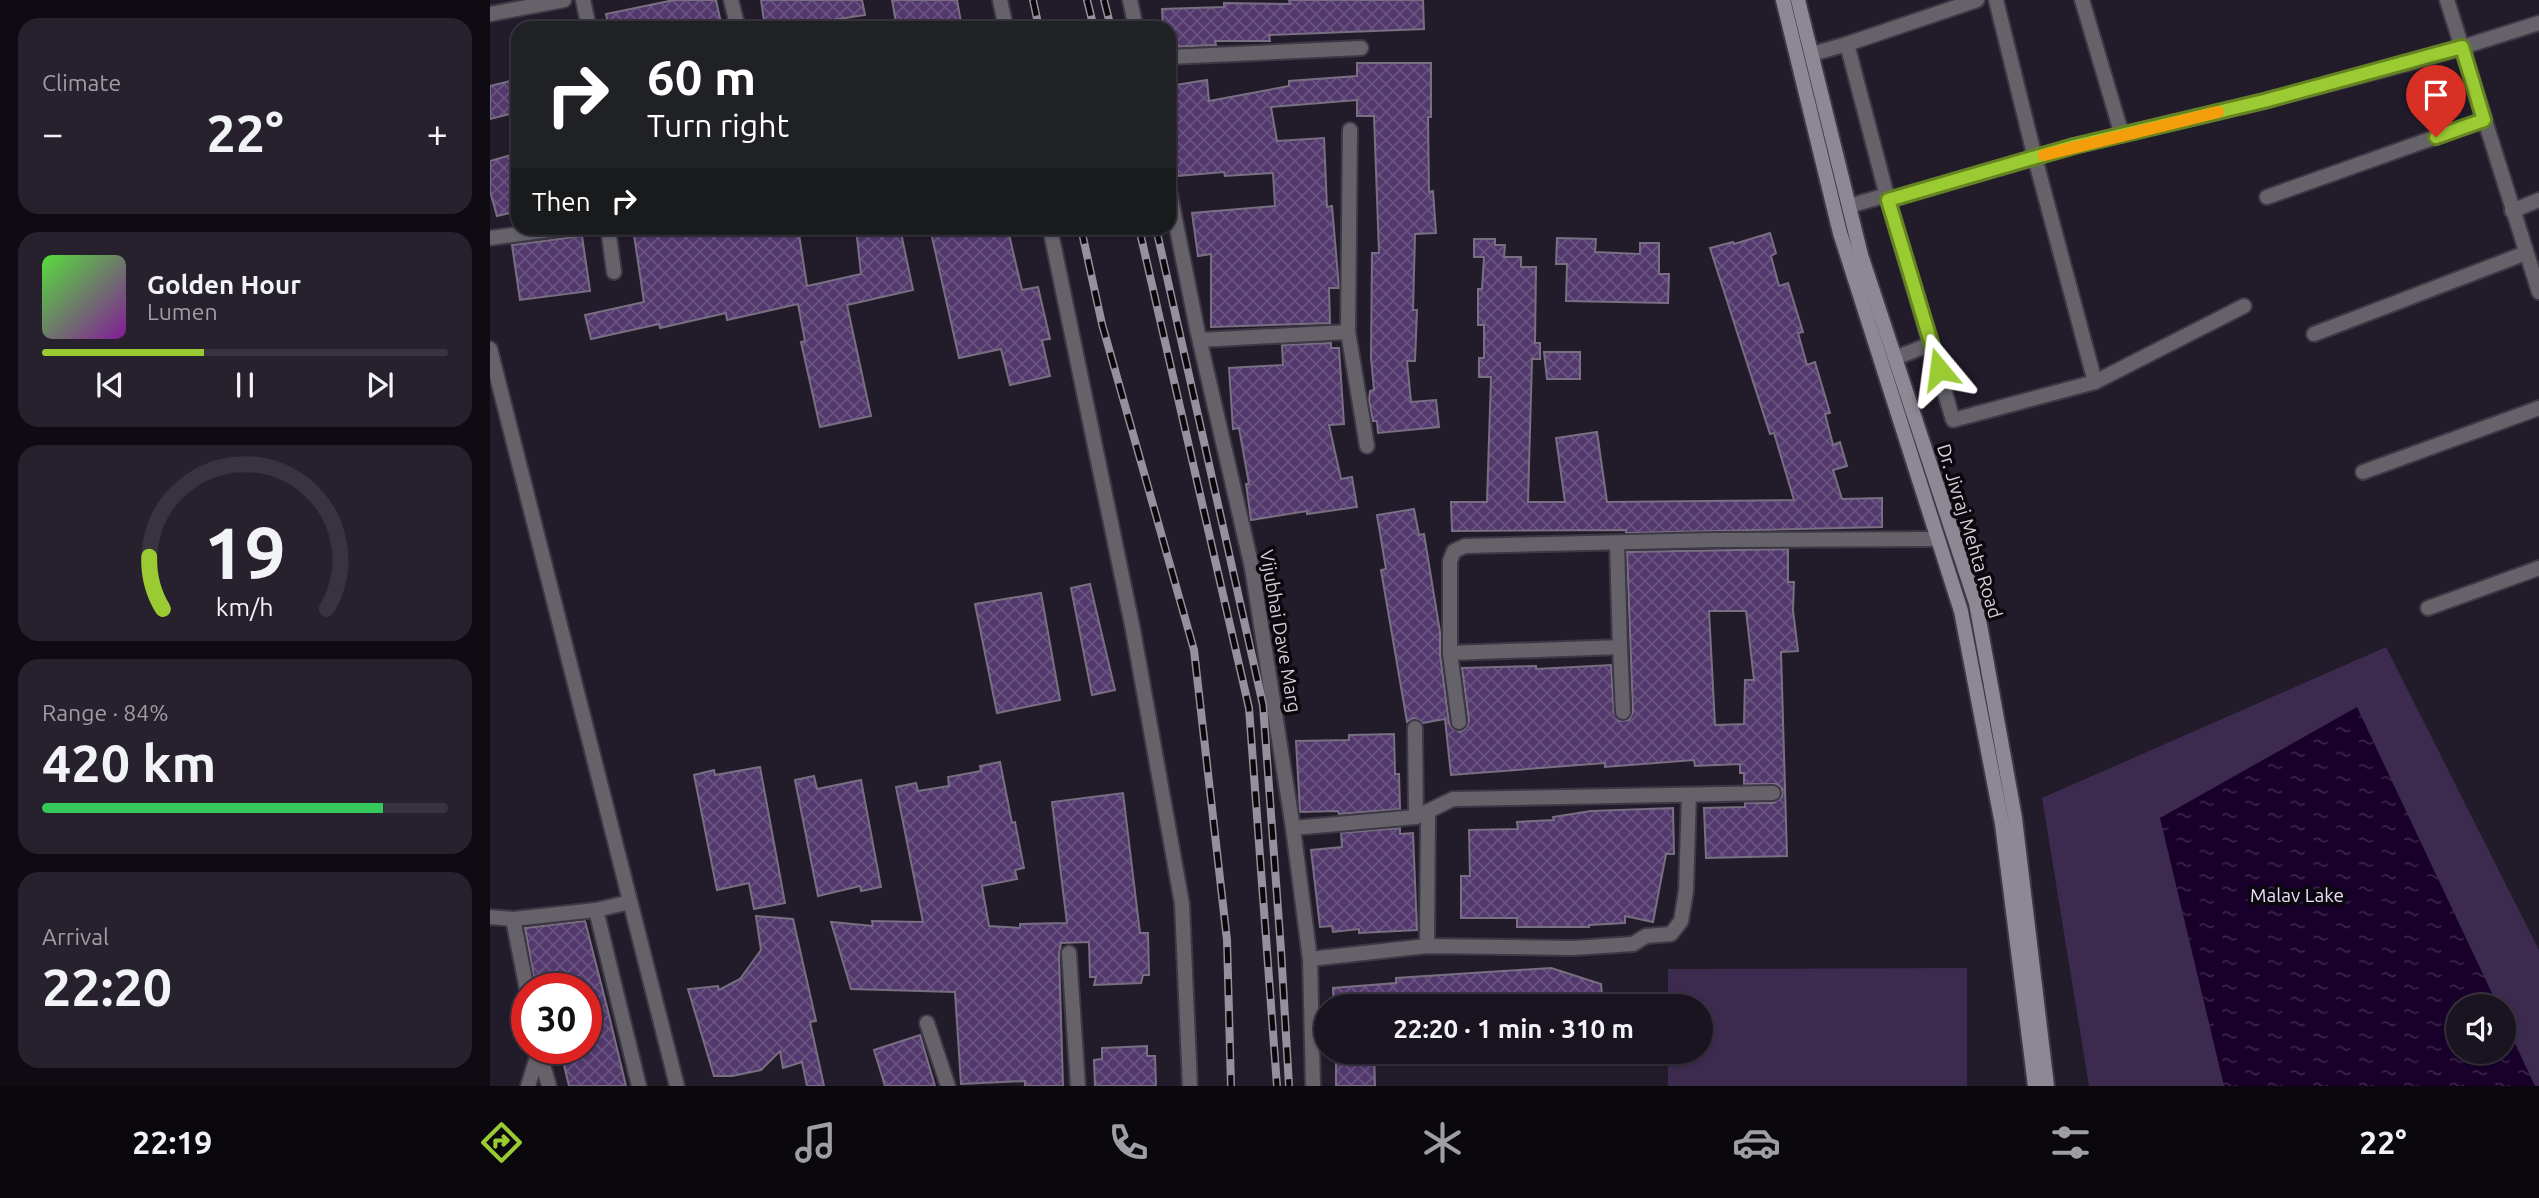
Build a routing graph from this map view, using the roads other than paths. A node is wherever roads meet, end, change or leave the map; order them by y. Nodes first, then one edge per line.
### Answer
1 (565, 0) edge
2 (583, 0) edge
3 (731, 0) edge
4 (1000, 0) edge
5 (1130, 0) edge
6 (1783, 0) edge
7 (1798, 0) edge
8 (1977, 0) edge
9 (1996, 0) edge
10 (2082, 0) edge
11 (2447, 0) edge
12 (490, 14) edge
13 (588, 21) edge
14 (736, 21) edge
15 (1004, 21) edge
16 (1134, 21) edge
17 (2539, 23) edge
18 (1847, 44) junction
19 (2462, 47) junction
20 (1362, 48) dead end
21 (1812, 54) junction
22 (1176, 57) edge
23 (2484, 120) junction
24 (1350, 130) dead end
25 (2122, 135) junction
26 (2035, 158) junction
27 (2267, 197) dead end
28 (1888, 198) junction
29 (2539, 200) edge
30 (1849, 205) junction
31 (2512, 211) junction
32 (1176, 223) edge
33 (512, 235) edge
34 (609, 235) edge
35 (1051, 235) edge
36 (490, 238) edge
37 (2526, 253) junction
38 (614, 272) dead end
39 (2539, 292) edge
40 (2244, 306) dead end
41 (1348, 332) junction
42 (2314, 334) dead end
43 (1200, 340) junction
44 (1931, 344) junction
45 (490, 349) edge
46 (1895, 358) junction
47 (2095, 382) junction
48 (2539, 408) edge
49 (1367, 446) dead end
50 (2363, 472) dead end
51 (1937, 539) junction
52 (1617, 543) junction
53 (2539, 568) edge
54 (2428, 608) dead end
55 (1620, 647) junction
56 (1450, 653) junction
57 (1623, 712) dead end
58 (1459, 722) dead end
59 (1415, 728) dead end
60 (1773, 793) dead end
61 (1689, 795) junction
62 (1422, 814) junction
63 (1293, 828) junction
64 (630, 902) junction
65 (596, 910) junction
66 (490, 917) edge
67 (513, 919) junction
68 (1427, 946) junction
69 (1069, 953) dead end
70 (1310, 959) junction
71 (524, 973) edge
72 (927, 1023) dead end
73 (535, 1064) edge
74 (543, 1064) edge
75 (528, 1086) edge
76 (549, 1086) edge
77 (639, 1086) edge
78 (677, 1086) edge
79 (948, 1086) edge
80 (1078, 1086) edge
81 (1190, 1086) edge
82 (1312, 1086) edge
83 (2035, 1086) edge
84 (2047, 1086) edge

1 - 12 street
2 - 13 street
3 - 14 street
4 - 15 street
5 - 16 street
6 - 51 main road
7 - 21 main road, Dr. Jivraj Mehta Road
8 - 18 street
9 - 26 street
10 - 25 street
11 - 19 street
17 - 19 street
18 - 21 street
18 - 28 street
19 - 23 street
19 - 25 street
20 - 22 street
21 - 30 main road, Dr. Jivraj Mehta Road
23 - 27 street
23 - 31 street
24 - 41 street
25 - 26 street
26 - 28 street
26 - 47 street
28 - 30 street
28 - 44 street
29 - 31 street
30 - 46 main road, Dr. Jivraj Mehta Road
31 - 37 street
32 - 43 street, Vijubhai Dave Marg
33 - 36 street
34 - 38 street
35 - 81 street
37 - 39 street
37 - 42 street
40 - 47 street
41 - 43 street
41 - 49 street
43 - 63 street, Vijubhai Dave Marg
44 - 46 street
44 - 47 street
45 - 64 street
46 - 84 main road, Dr. Jivraj Mehta Road
48 - 50 street
51 - 52 street
51 - 83 main road
52 - 55 street
52 - 56 street
53 - 54 street
55 - 56 street
55 - 57 street
56 - 58 street
59 - 62 street
60 - 61 street
61 - 62 street
61 - 68 street
62 - 63 street
62 - 68 street
63 - 70 street, Vijubhai Dave Marg
64 - 65 street
64 - 78 street
65 - 67 street
65 - 77 street
66 - 67 street
67 - 71 street
68 - 70 street
69 - 80 street
70 - 82 street, Vijubhai Dave Marg
72 - 79 street
73 - 75 street
74 - 76 street

